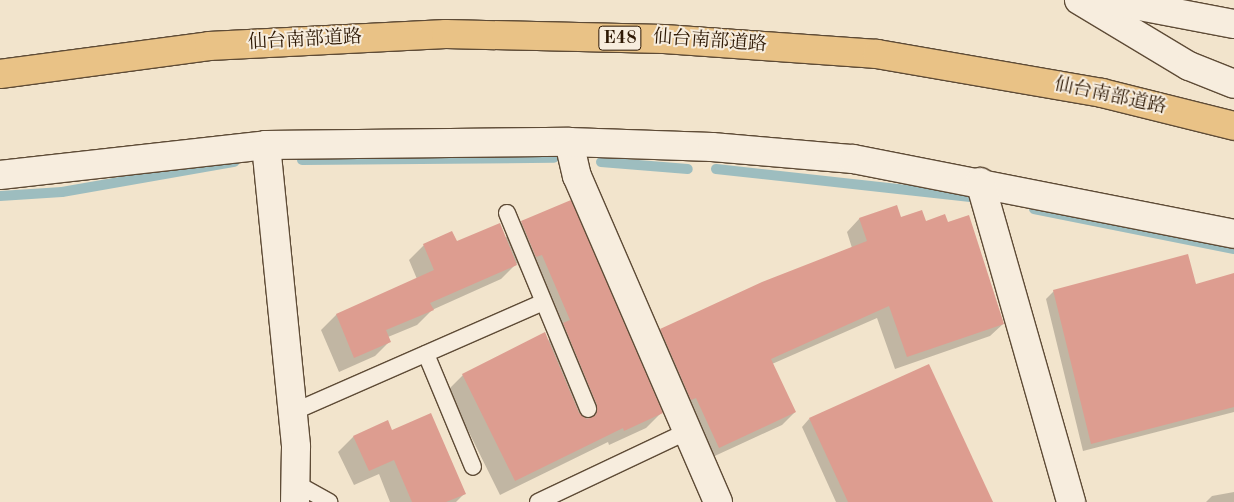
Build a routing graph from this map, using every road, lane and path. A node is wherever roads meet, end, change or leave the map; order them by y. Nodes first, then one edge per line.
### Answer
1 (1080, 0) edge
2 (1108, 0) edge
3 (1234, 24) edge
4 (0, 74) edge
5 (1234, 84) edge
6 (1234, 126) edge
7 (570, 142) junction
8 (266, 145) junction
9 (0, 175) edge
10 (980, 182) junction
11 (507, 213) dead end
12 (1234, 234) edge
13 (543, 302) junction
14 (426, 354) junction
15 (588, 409) dead end
16 (293, 412) junction
17 (688, 431) junction
18 (473, 467) dead end
19 (296, 493) edge
20 (329, 502) edge
21 (538, 502) edge
22 (718, 502) edge
23 (1071, 502) edge

1 - 5 street
2 - 3 street
4 - 6 highway, 仙台南部道路 / E48
7 - 8 street
7 - 10 street
7 - 17 street
8 - 9 street
8 - 16 street
10 - 12 street
10 - 23 street
11 - 13 lane
13 - 14 lane
13 - 15 lane
14 - 16 lane
14 - 18 lane
16 - 19 street
17 - 21 lane
17 - 22 street
19 - 20 lane

